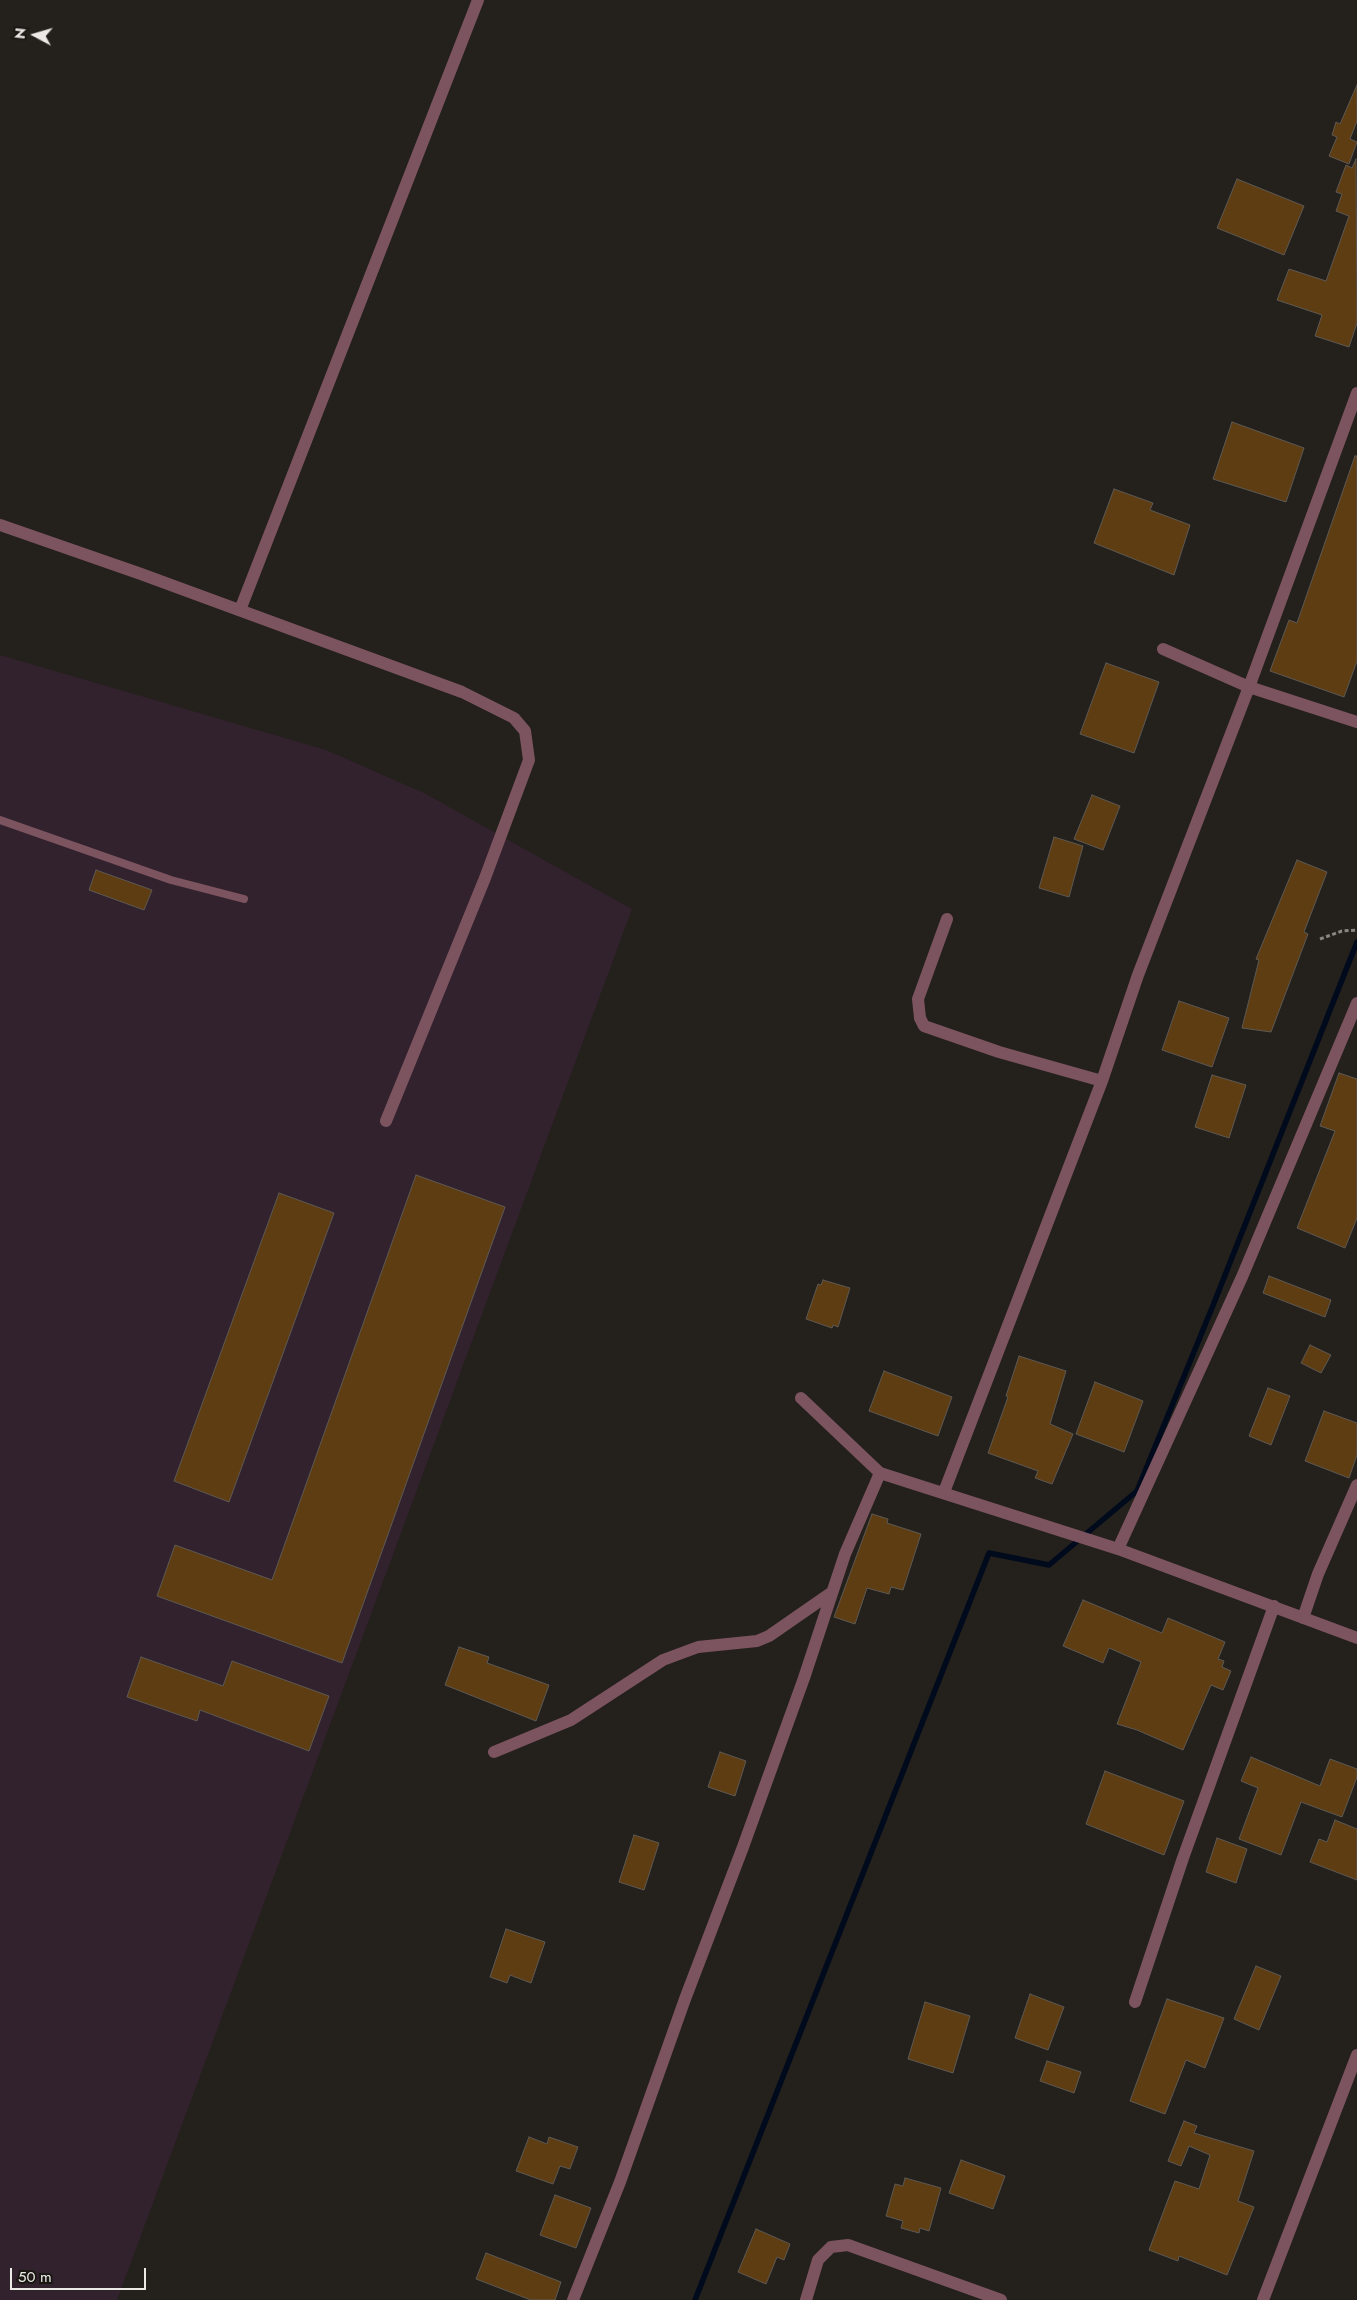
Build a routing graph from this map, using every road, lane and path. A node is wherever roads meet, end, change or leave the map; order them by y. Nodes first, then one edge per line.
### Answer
1 (478, 0) edge
2 (1357, 393) edge
3 (0, 525) edge
4 (240, 610) junction
5 (1163, 649) dead end
6 (1249, 687) junction
7 (1357, 722) edge
8 (0, 820) edge
9 (244, 899) dead end
10 (947, 919) dead end
11 (1357, 930) edge
12 (1320, 938) dead end
13 (1357, 1003) edge
14 (1102, 1081) junction
15 (386, 1121) dead end
16 (801, 1398) dead end
17 (880, 1474) junction
18 (1357, 1485) edge
19 (944, 1492) junction
20 (1118, 1550) junction
21 (831, 1593) junction
22 (1274, 1606) junction
23 (1303, 1618) junction
24 (1357, 1638) edge
25 (494, 1752) dead end
26 (1135, 2002) dead end
27 (1357, 2055) edge
28 (574, 2300) edge
29 (806, 2300) edge
30 (1001, 2300) edge
31 (1263, 2300) edge

1 - 4 street
2 - 6 street
3 - 4 street
4 - 15 street
5 - 6 street
6 - 7 street
6 - 14 street
8 - 9 lane
10 - 14 street
11 - 12 path
13 - 20 street
14 - 19 street
16 - 17 street
17 - 19 street
17 - 21 street
18 - 23 street
19 - 20 street
20 - 22 street
21 - 25 street
21 - 28 street
22 - 23 street
22 - 26 street
23 - 24 street
27 - 31 street
29 - 30 street

